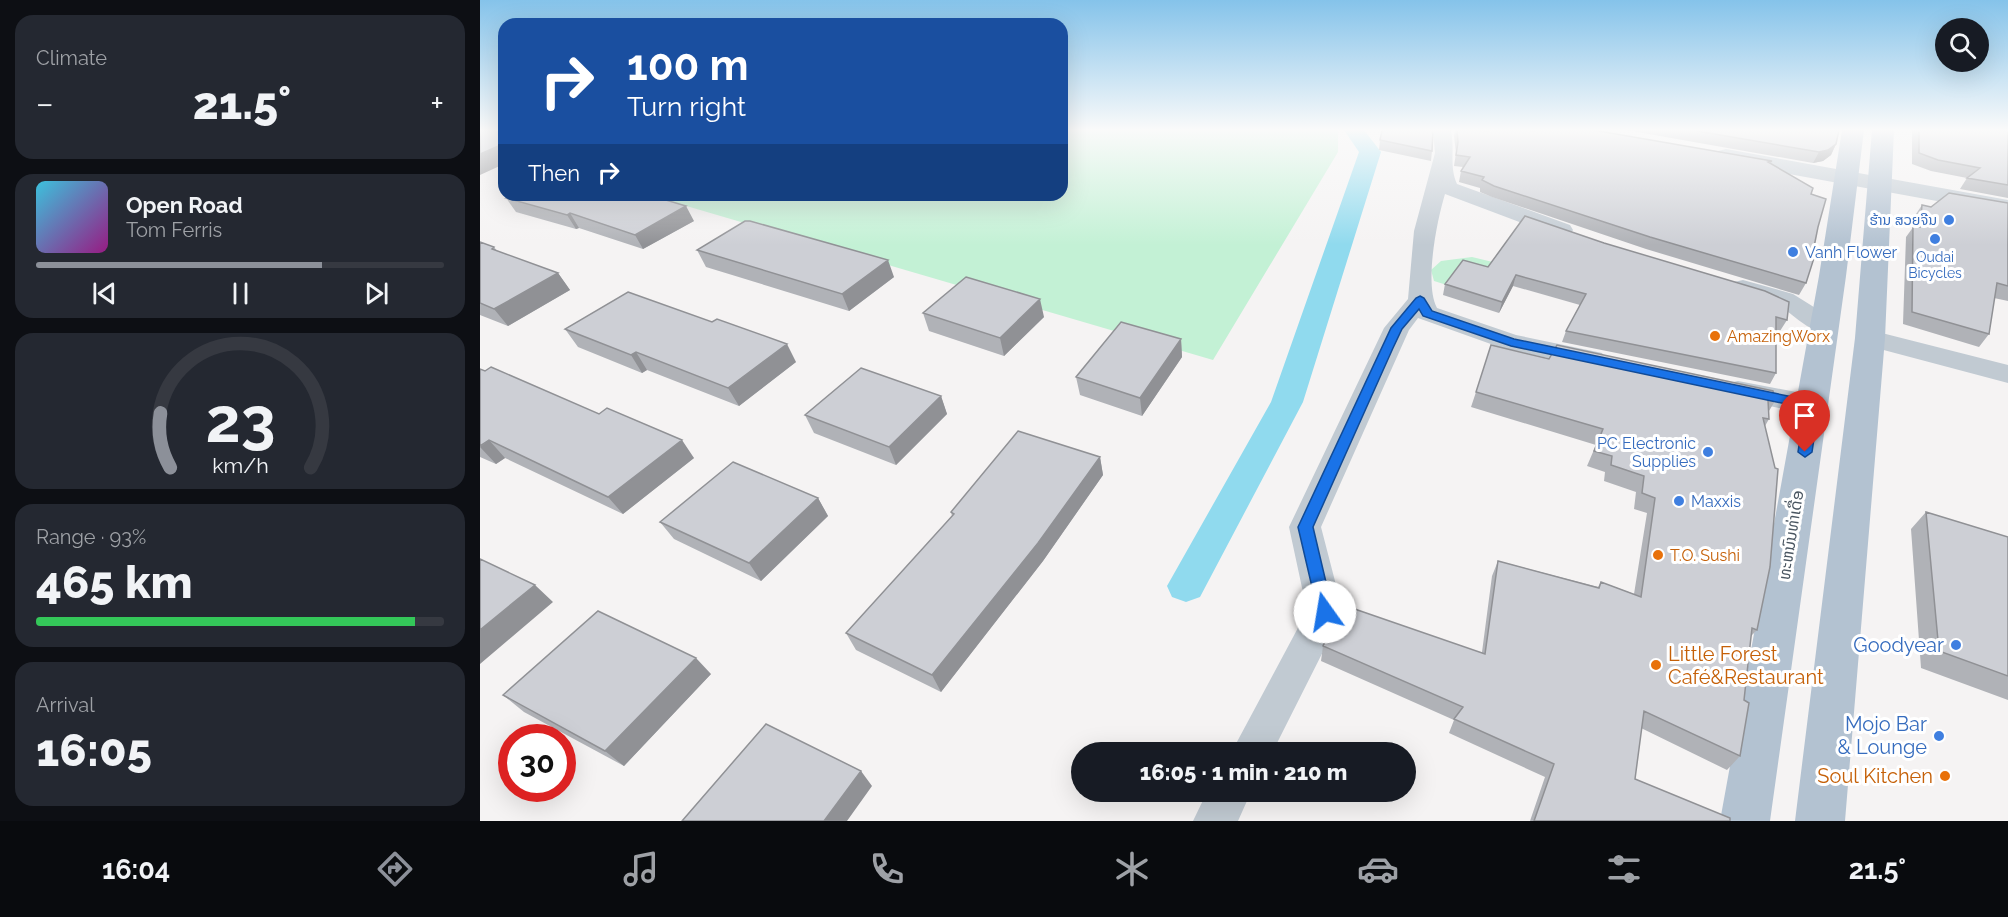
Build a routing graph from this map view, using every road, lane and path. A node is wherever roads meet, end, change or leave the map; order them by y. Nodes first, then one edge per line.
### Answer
1 (1442, 168) edge
2 (1797, 168) edge
3 (1860, 168) edge
4 (1867, 168) edge
5 (1442, 174) junction
6 (1862, 180) junction
7 (2008, 207) edge
8 (1582, 237) edge
9 (1719, 280) edge
10 (1420, 300) junction
11 (1824, 325) junction
12 (1870, 338) junction
13 (1615, 364) edge
14 (2008, 374) edge
15 (1720, 386) edge
16 (1812, 405) junction
17 (1257, 742) edge
18 (1225, 802) edge
19 (1215, 821) edge
20 (1745, 821) edge
21 (1820, 821) edge

1 - 5 street
2 - 6 street
3 - 6 main road
4 - 6 main road
5 - 8 street
5 - 10 street
6 - 7 street
6 - 11 main road, ທະຫນົນທ່າເດື່ອ
6 - 12 main road
9 - 11 street
10 - 13 street
10 - 17 street
11 - 16 main road, ທະຫນົນທ່າເດື່ອ
12 - 14 street
12 - 21 main road
15 - 16 street
16 - 20 main road, ທະຫນົນທ່າເດື່ອ
18 - 19 street

